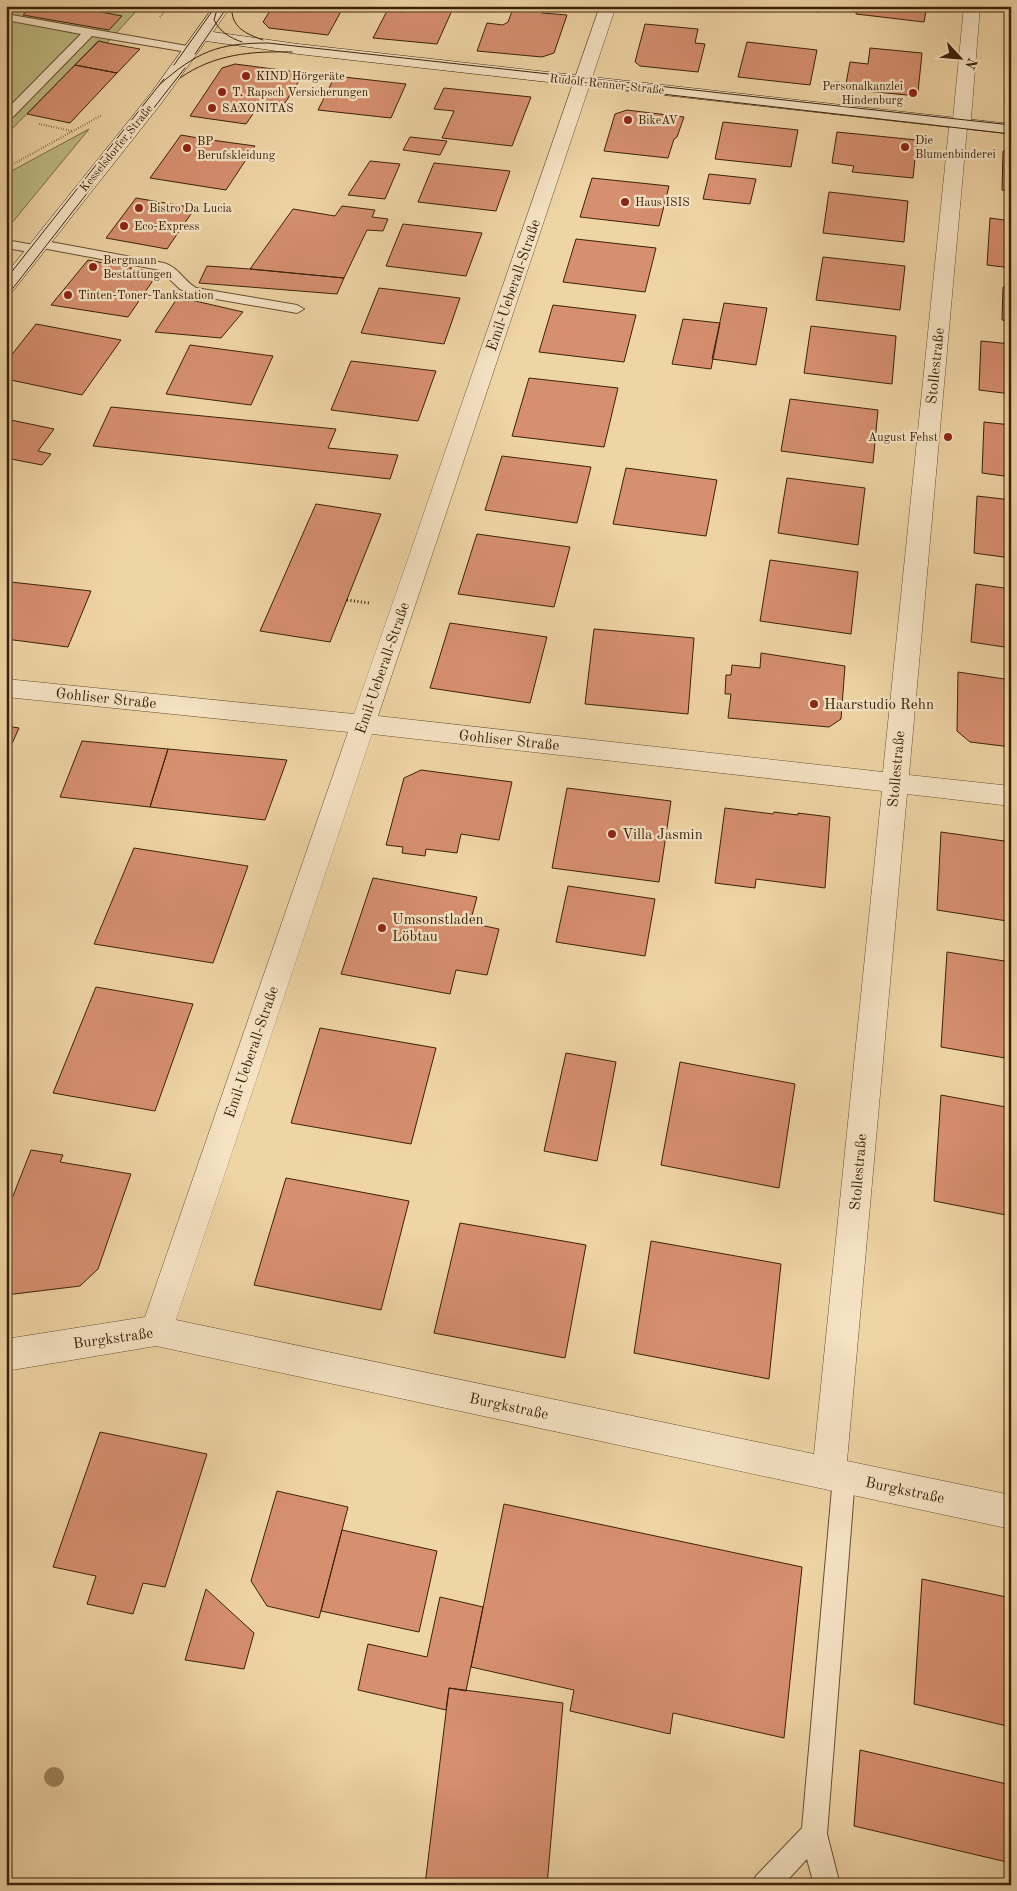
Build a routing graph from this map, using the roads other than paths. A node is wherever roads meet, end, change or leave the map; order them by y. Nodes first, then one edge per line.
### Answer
1 (223, 6) edge
2 (608, 6) edge
3 (972, 6) edge
4 (6, 17) edge
5 (89, 32) junction
6 (198, 43) junction
7 (582, 81) junction
8 (6, 117) edge
9 (961, 124) junction
10 (1011, 129) edge
11 (6, 244) edge
12 (38, 246) junction
13 (6, 287) edge
14 (297, 309) dead end
15 (6, 688) edge
16 (363, 724) junction
17 (895, 783) junction
18 (1011, 796) edge
19 (156, 1331) junction
20 (6, 1355) edge
21 (837, 1475) junction
22 (1011, 1512) edge
23 (814, 1834) junction
24 (765, 1885) edge
25 (827, 1885) edge

1 - 6 street, Kesselsdorfer Straße
2 - 7 street, Emil-Ueberall-Straße
3 - 9 street, Stollestraße
4 - 5 lane
5 - 6 lane
5 - 8 lane
6 - 7 street, Rudolf-Renner-Straße
6 - 12 street, Kesselsdorfer Straße
7 - 9 street, Rudolf-Renner-Straße
7 - 16 street, Emil-Ueberall-Straße
9 - 10 street, Rudolf-Renner-Straße
9 - 17 street, Stollestraße
11 - 12 lane
12 - 13 street, Kesselsdorfer Straße
12 - 14 lane
15 - 16 street, Gohliser Straße
16 - 17 street, Gohliser Straße
16 - 19 street, Emil-Ueberall-Straße
17 - 18 street, Gohliser Straße
17 - 21 street, Stollestraße
19 - 20 street, Burgkstraße
19 - 21 street, Burgkstraße
21 - 22 street, Burgkstraße
21 - 23 lane
23 - 24 lane
23 - 25 lane

